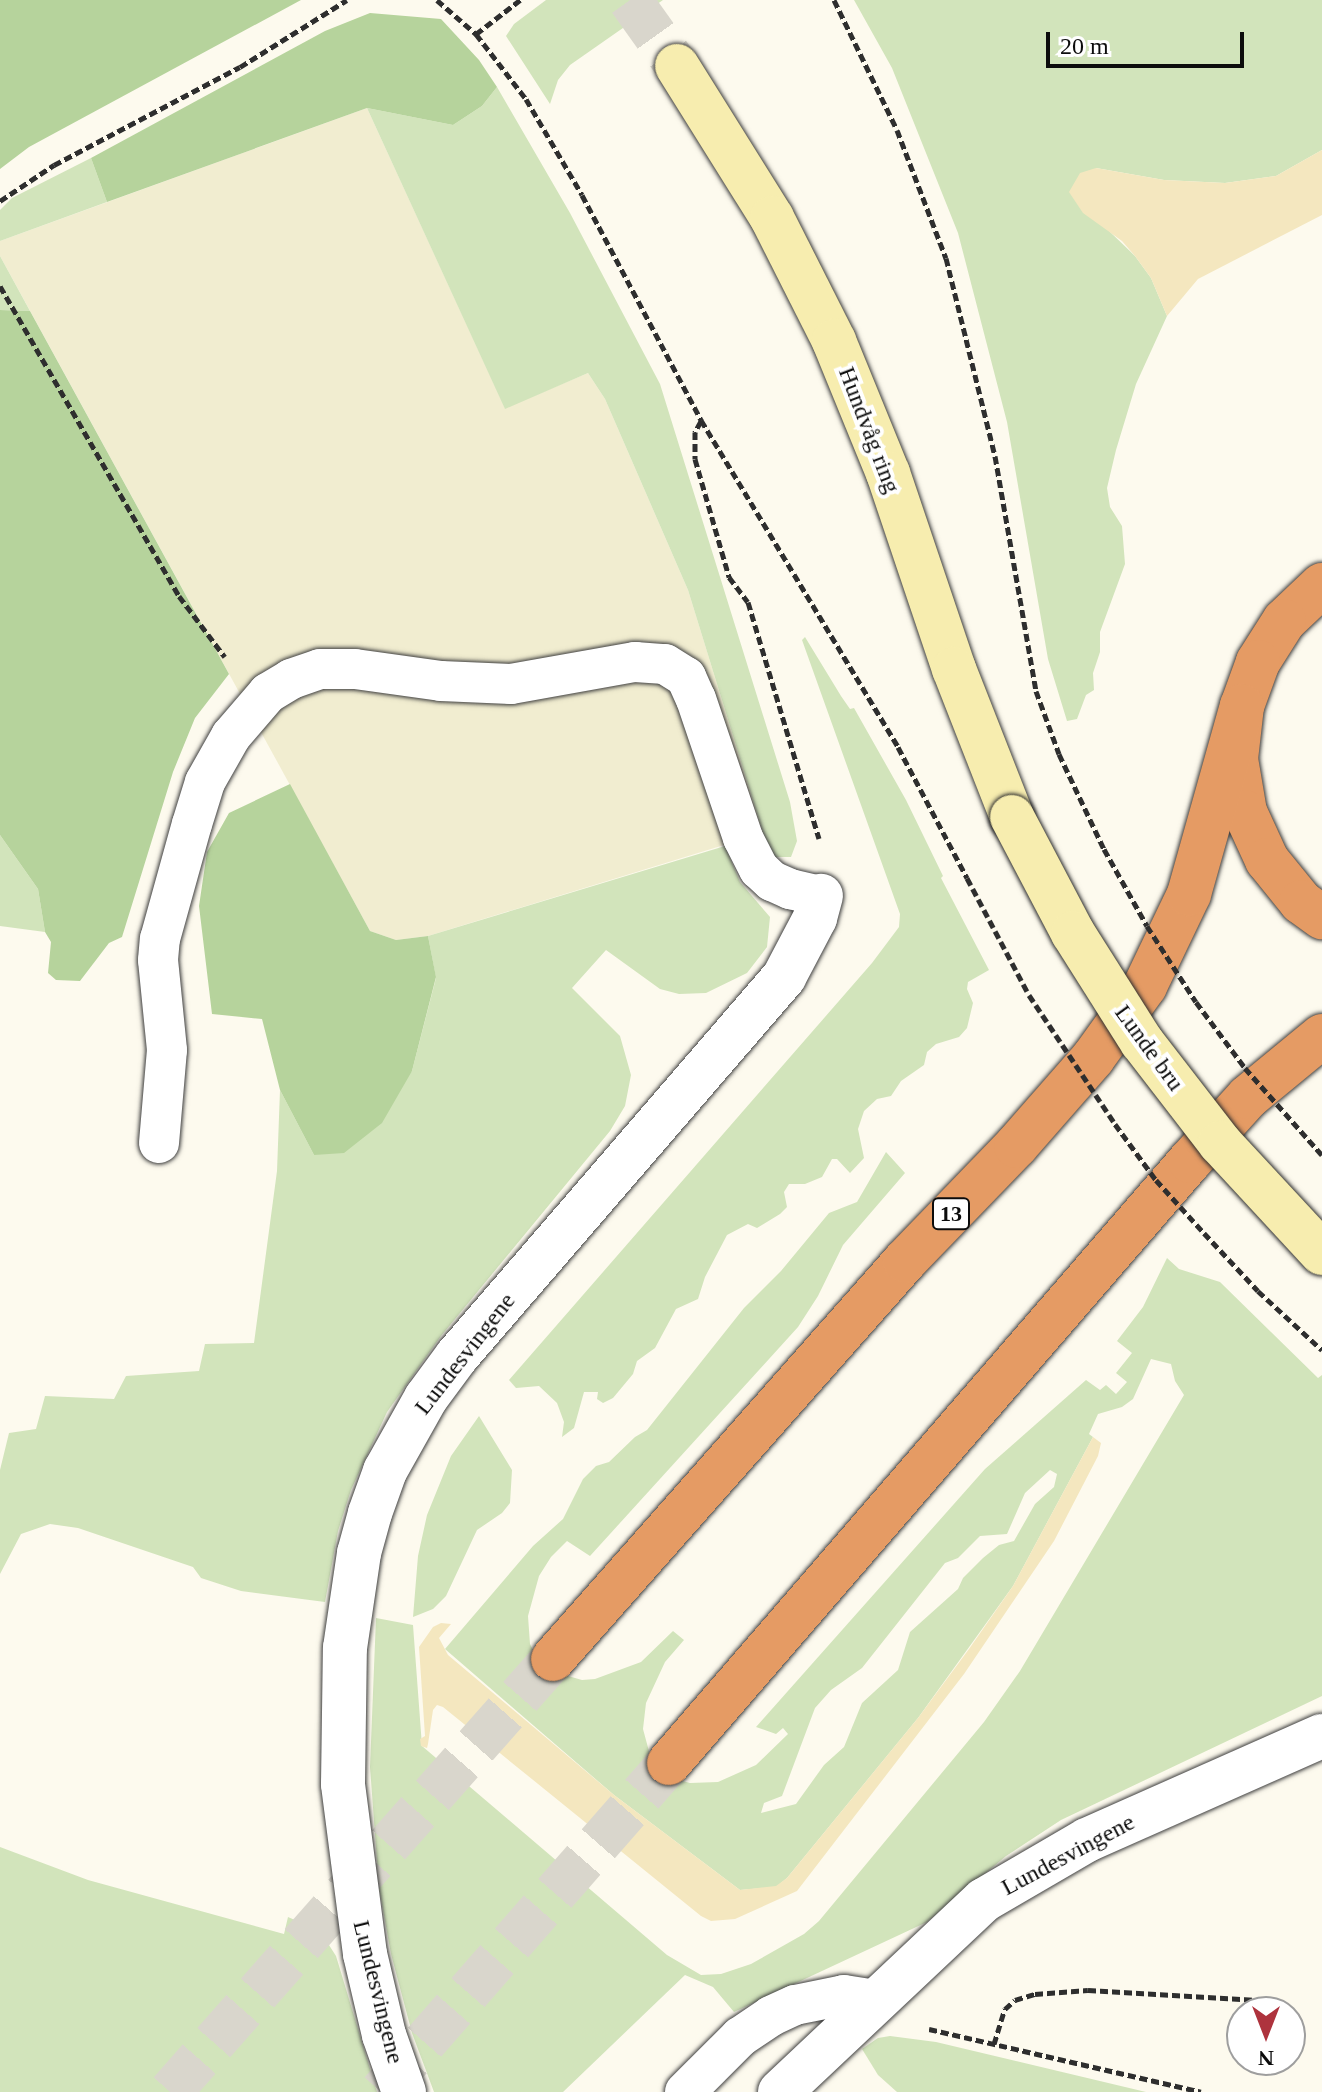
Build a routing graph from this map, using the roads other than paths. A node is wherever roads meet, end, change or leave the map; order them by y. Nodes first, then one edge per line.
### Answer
1 (677, 66) tunnel mouth
2 (1322, 585) edge
3 (1242, 706) junction
4 (1012, 817) joint
5 (821, 896) joint
6 (1322, 917) edge
7 (1322, 1036) edge
8 (159, 1143) dead end
9 (1322, 1253) edge
10 (553, 1659) tunnel mouth
11 (1322, 1736) edge
12 (669, 1763) tunnel mouth
13 (876, 2000) junction
14 (404, 2092) edge
15 (685, 2092) edge
16 (780, 2092) edge

1 - 4 main road, Hundvåg ring
2 - 3 highway, 13
3 - 6 highway, 13
3 - 10 highway, 13
4 - 9 main road, Lunde bru, bridge
5 - 8 lane
5 - 14 street, Lundesvingene
7 - 12 highway
11 - 13 street, Lundesvingene
13 - 15 lane
13 - 16 street, Lundesvingene

